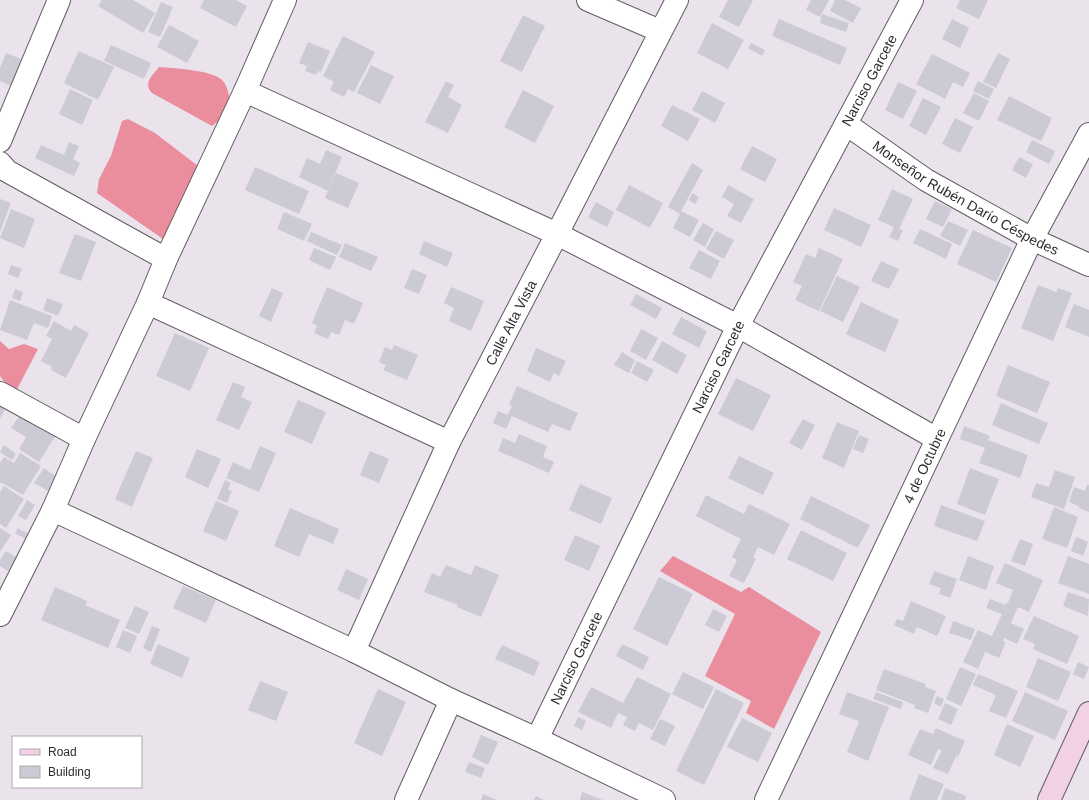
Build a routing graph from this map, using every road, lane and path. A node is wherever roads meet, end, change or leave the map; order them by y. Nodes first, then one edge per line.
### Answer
1 (59, 0) edge
2 (286, 0) edge
3 (588, 0) edge
4 (677, 0) edge
5 (912, 0) edge
6 (660, 31) junction
7 (245, 91) junction
8 (846, 124) junction
9 (1089, 134) edge
10 (0, 141) edge
11 (0, 162) edge
12 (557, 234) junction
13 (1032, 239) junction
14 (166, 259) junction
15 (1089, 265) edge
16 (148, 303) junction
17 (738, 326) junction
18 (0, 393) edge
19 (84, 439) junction
20 (937, 439) junction
21 (449, 442) junction
22 (53, 510) junction
23 (0, 615) edge
24 (354, 651) junction
25 (450, 700) junction
26 (1089, 713) edge
27 (537, 739) junction
28 (769, 799) edge
29 (406, 800) edge
30 (664, 800) edge
31 (1049, 800) edge

1 - 10 street
2 - 7 street
3 - 6 street
4 - 6 street, Calle Alta Vista
5 - 8 street, Narciso Garcete
6 - 12 street, Calle Alta Vista
7 - 12 street
7 - 14 street
8 - 13 street, Monseñor Rubén Darío Céspedes
8 - 17 street, Narciso Garcete
9 - 13 street, 4 de Octubre
11 - 14 street
12 - 17 street
12 - 21 street, Calle Alta Vista
13 - 15 street, Monseñor Rubén Darío Céspedes
13 - 20 street, 4 de Octubre
14 - 16 street
16 - 19 street
16 - 21 street
17 - 20 street
17 - 27 street, Narciso Garcete
18 - 19 street
19 - 22 street
20 - 28 street, 4 de Octubre
21 - 24 street, Calle Alta Vista
22 - 23 street
22 - 24 street
24 - 25 street
25 - 27 street
25 - 29 street
26 - 31 street
27 - 30 street

